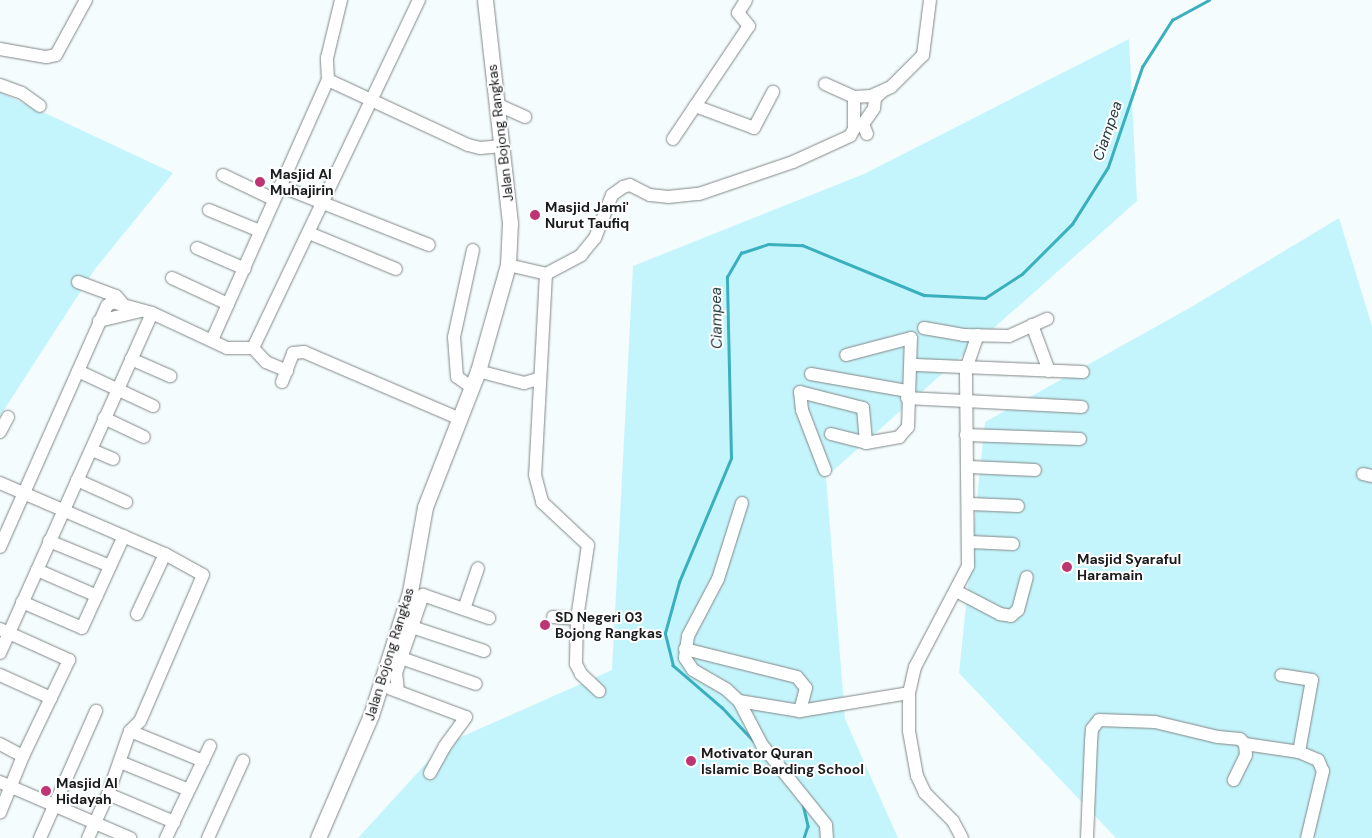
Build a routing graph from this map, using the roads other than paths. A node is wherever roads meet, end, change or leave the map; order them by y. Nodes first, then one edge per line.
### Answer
1 (86, 0) edge
2 (341, 0) edge
3 (419, 0) edge
4 (485, 0) edge
5 (746, 0) edge
6 (930, 0) edge
7 (1, 53) edge
8 (328, 80) junction
9 (825, 84) dead end
10 (0, 85) edge
11 (773, 92) dead end
12 (882, 92) junction
13 (854, 97) junction
14 (369, 102) junction
15 (496, 104) junction
16 (40, 106) dead end
17 (695, 106) junction
18 (524, 118) dead end
19 (867, 134) dead end
20 (673, 138) dead end
21 (502, 146) junction
22 (223, 176) dead end
23 (280, 186) junction
24 (273, 199) junction
25 (324, 204) junction
26 (209, 210) dead end
27 (260, 231) junction
28 (309, 233) junction
29 (429, 245) dead end
30 (197, 248) dead end
31 (473, 250) dead end
32 (508, 265) junction
33 (245, 268) junction
34 (396, 269) dead end
35 (546, 274) junction
36 (172, 278) dead end
37 (78, 282) dead end
38 (228, 304) junction
39 (124, 305) junction
40 (148, 312) junction
41 (1047, 319) dead end
42 (99, 321) junction
43 (1032, 326) junction
44 (924, 328) dead end
45 (978, 335) junction
46 (212, 340) junction
47 (253, 348) junction
48 (846, 355) dead end
49 (131, 359) junction
50 (916, 365) dead end
51 (966, 369) junction
52 (78, 370) junction
53 (478, 371) junction
54 (1049, 371) junction
55 (1083, 372) dead end
56 (811, 374) dead end
57 (170, 376) dead end
58 (538, 379) junction
59 (470, 387) junction
60 (117, 389) junction
61 (907, 394) junction
62 (966, 401) junction
63 (153, 406) dead end
64 (1082, 406) dead end
65 (8, 416) dead end
66 (104, 418) junction
67 (458, 418) junction
68 (0, 432) edge
69 (831, 434) dead end
70 (966, 435) junction
71 (144, 437) dead end
72 (1080, 439) dead end
73 (866, 442) junction
74 (92, 450) junction
75 (113, 459) dead end
76 (969, 467) junction
77 (825, 470) dead end
78 (1035, 470) dead end
79 (78, 480) junction
80 (0, 483) edge
81 (24, 493) junction
82 (126, 502) dead end
83 (742, 503) dead end
84 (970, 504) junction
85 (1018, 506) dead end
86 (64, 509) junction
87 (124, 536) junction
88 (49, 541) junction
89 (970, 542) junction
90 (1013, 544) dead end
91 (0, 547) edge
92 (165, 554) junction
93 (110, 566) junction
94 (478, 568) dead end
95 (36, 570) junction
96 (1027, 577) dead end
97 (956, 591) junction
98 (97, 596) junction
99 (22, 602) junction
100 (464, 609) junction
101 (137, 614) dead end
102 (553, 617) dead end
103 (489, 618) dead end
104 (577, 620) junction
105 (412, 627) junction
106 (5, 632) edge
107 (685, 649) junction
108 (484, 651) dead end
109 (0, 653) edge
110 (401, 658) junction
111 (0, 675) edge
112 (1281, 675) dead end
113 (476, 684) dead end
114 (381, 685) junction
115 (398, 691) junction
116 (599, 691) dead end
117 (910, 693) junction
118 (51, 698) junction
119 (738, 701) junction
120 (96, 711) dead end
121 (800, 711) junction
122 (130, 731) junction
123 (0, 744) edge
124 (1245, 744) junction
125 (210, 746) dead end
126 (1299, 752) junction
127 (23, 756) junction
128 (203, 761) junction
129 (243, 761) dead end
130 (120, 762) junction
131 (430, 773) dead end
132 (1234, 780) dead end
133 (5, 785) edge
134 (189, 790) junction
135 (108, 794) junction
136 (54, 806) junction
137 (0, 814) edge
138 (174, 822) junction
139 (95, 823) junction
140 (40, 838) edge
141 (88, 838) edge
142 (130, 838) edge
143 (166, 838) edge
144 (208, 838) edge
145 (318, 838) edge
146 (827, 838) edge
147 (962, 838) edge
148 (1086, 838) edge
149 (1307, 838) edge

1 - 7 street
2 - 8 street
3 - 14 street
4 - 15 main road, Jalan Bojong Rangkas
5 - 17 street
6 - 12 street
8 - 14 street
8 - 23 street
9 - 13 street
10 - 16 street
11 - 17 street
12 - 13 street
12 - 19 street
13 - 35 street
14 - 21 street
14 - 25 street
15 - 18 street
15 - 21 main road, Jalan Bojong Rangkas
17 - 20 street
21 - 32 main road, Jalan Bojong Rangkas
22 - 24 street
23 - 24 street
23 - 25 street
24 - 27 street
25 - 28 street
25 - 29 street
26 - 27 street
27 - 33 street
28 - 34 street
28 - 47 street
30 - 33 street
31 - 59 street
32 - 35 street
32 - 53 main road, Jalan Bojong Rangkas
33 - 38 street
35 - 58 street
36 - 38 street
37 - 39 street
38 - 46 street
39 - 40 street
39 - 42 street
40 - 42 street
40 - 46 street
40 - 49 street
41 - 43 street
42 - 52 street
43 - 45 street
43 - 54 street
44 - 45 street
45 - 51 street
46 - 47 street
47 - 67 street
48 - 61 street
49 - 57 street
49 - 60 street
50 - 51 street
51 - 54 street
51 - 62 street
52 - 60 street
52 - 81 street
53 - 58 street
53 - 59 main road, Jalan Bojong Rangkas
54 - 55 street
56 - 61 street
58 - 104 street
59 - 67 main road, Jalan Bojong Rangkas
60 - 63 street
60 - 66 street
61 - 62 street
61 - 73 street
62 - 64 street
62 - 70 street
65 - 68 street
66 - 71 street
66 - 74 street
67 - 114 main road, Jalan Bojong Rangkas
69 - 73 street
70 - 72 street
70 - 76 street
73 - 77 street
74 - 75 street
74 - 79 street
76 - 78 street
76 - 84 street
79 - 82 street
79 - 86 street
80 - 81 street
81 - 86 street
81 - 91 street
83 - 107 street
84 - 85 street
84 - 89 street
86 - 87 street
86 - 88 street
87 - 92 street
87 - 93 street
88 - 93 street
88 - 95 street
89 - 90 street
89 - 97 street
92 - 101 street
92 - 122 street
93 - 98 street
94 - 100 street
95 - 98 street
95 - 99 street
96 - 97 street
97 - 117 street
98 - 99 street
99 - 106 street
100 - 103 street
100 - 105 street
102 - 104 street
104 - 116 street
105 - 108 street
105 - 110 street
106 - 109 street
106 - 118 street
107 - 119 street
107 - 121 street
110 - 113 street
110 - 115 street
111 - 118 street
112 - 126 street
114 - 115 street
114 - 145 main road, Jalan Bojong Rangkas
115 - 131 street
117 - 121 street
117 - 147 street
118 - 127 street
119 - 121 street
119 - 146 street
120 - 136 street
122 - 128 street
122 - 130 street
123 - 127 street
124 - 126 street
124 - 132 street
124 - 148 street
125 - 128 street
126 - 149 street
127 - 133 street
128 - 134 street
129 - 144 street
130 - 134 street
130 - 135 street
133 - 136 street
133 - 137 street
134 - 138 street
135 - 138 street
135 - 139 street
136 - 139 street
136 - 140 street
138 - 143 street
139 - 141 street
139 - 142 street

